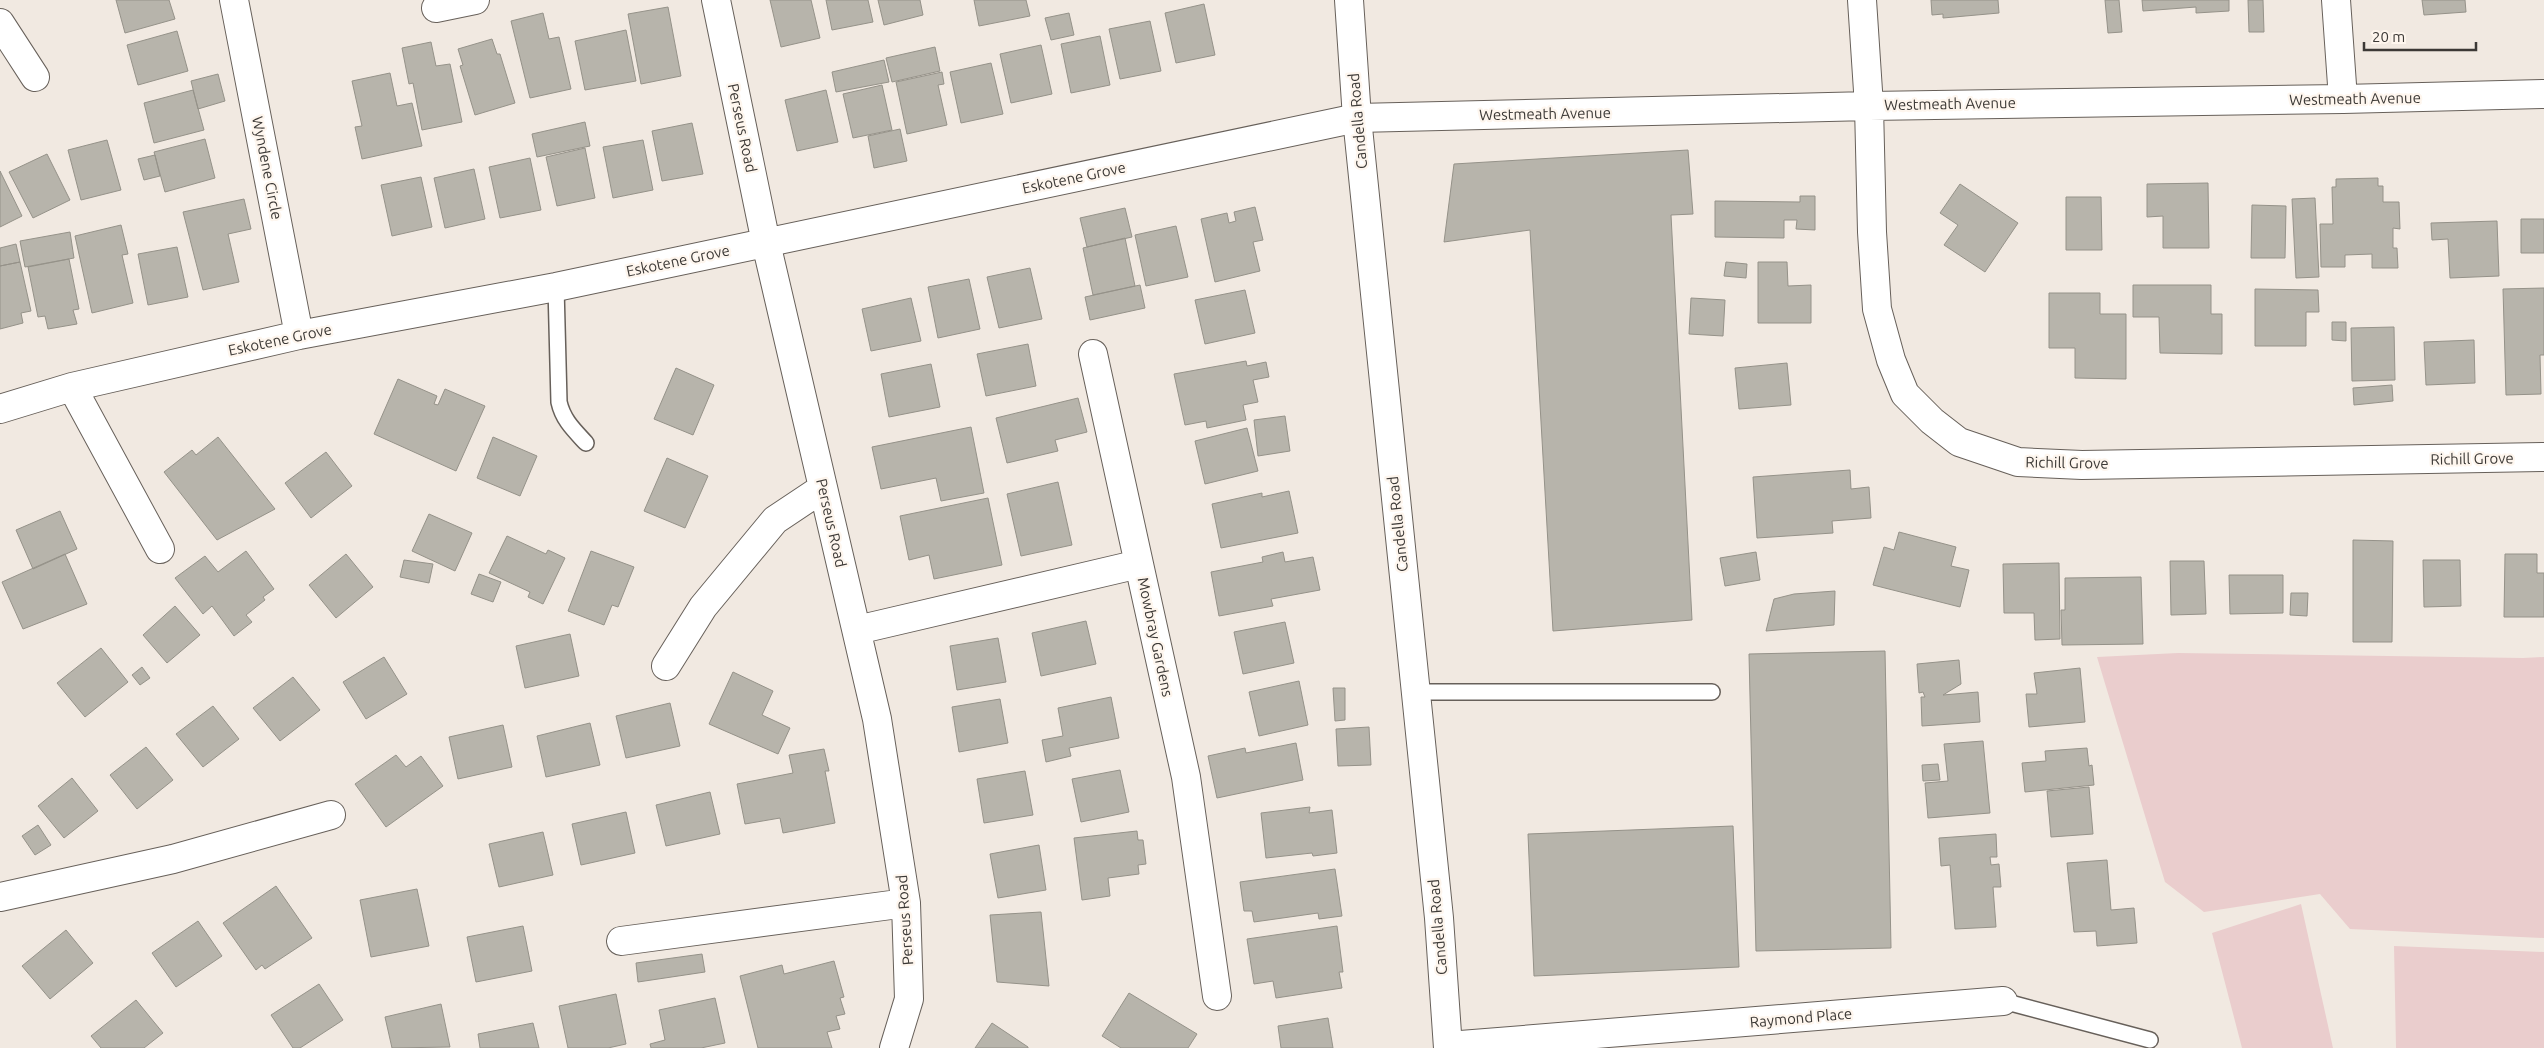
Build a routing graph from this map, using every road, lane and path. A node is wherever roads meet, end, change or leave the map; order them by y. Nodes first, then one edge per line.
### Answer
1 (235, 0) edge
2 (475, 0) edge
3 (716, 0) edge
4 (1349, 0) edge
5 (1862, 0) edge
6 (2336, 0) edge
7 (436, 8) dead end
8 (0, 23) edge
9 (35, 77) dead end
10 (2544, 94) edge
11 (2343, 100) junction
12 (1869, 106) junction
13 (1357, 118) junction
14 (766, 243) junction
15 (556, 287) junction
16 (299, 335) junction
17 (1093, 354) dead end
18 (72, 387) junction
19 (0, 409) edge
20 (586, 443) dead end
21 (2544, 458) edge
22 (823, 488) junction
23 (160, 549) dead end
24 (1139, 564) junction
25 (857, 630) junction
26 (666, 666) dead end
27 (1415, 692) junction
28 (1712, 692) dead end
29 (331, 814) dead end
30 (0, 897) edge
31 (906, 903) junction
32 (621, 941) dead end
33 (1217, 996) dead end
34 (2003, 1002) joint
35 (2150, 1040) dead end
36 (1448, 1047) edge
37 (894, 1048) edge

1 - 16 street, Wyndene Circle
2 - 7 street
3 - 14 street, Perseus Road
4 - 13 street, Candella Road
5 - 12 street, Richill Grove
6 - 11 street
8 - 9 street
10 - 11 street, Westmeath Avenue
11 - 12 street, Westmeath Avenue
12 - 13 street, Westmeath Avenue
12 - 21 street, Richill Grove
13 - 14 street, Eskotene Grove
13 - 27 street, Candella Road
14 - 15 street, Eskotene Grove
14 - 22 street, Perseus Road
15 - 16 street, Eskotene Grove
15 - 20 lane
16 - 18 street, Eskotene Grove
17 - 24 street
18 - 19 street, Eskotene Grove
18 - 23 street
22 - 25 street, Perseus Road
22 - 26 street
24 - 25 street, Mowbray Gardens
24 - 33 street, Mowbray Gardens
25 - 31 street, Perseus Road
27 - 28 lane
27 - 36 street, Candella Road
29 - 30 street
31 - 32 street
31 - 37 street, Perseus Road
34 - 35 lane, Raymond Place
34 - 36 street, Raymond Place

